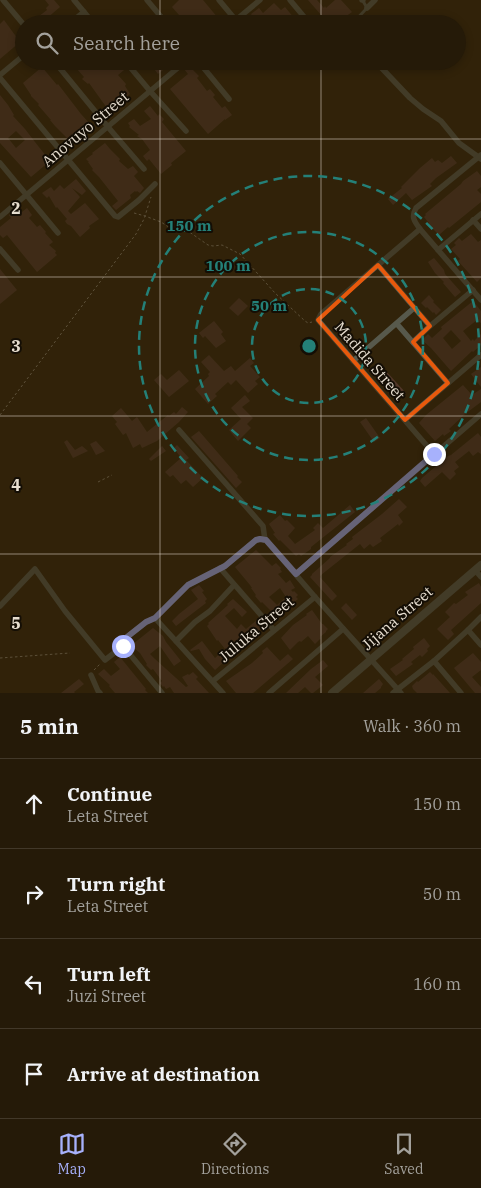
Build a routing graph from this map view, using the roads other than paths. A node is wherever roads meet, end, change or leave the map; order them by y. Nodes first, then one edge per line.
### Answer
1 (4, 0) edge
2 (74, 0) edge
3 (147, 0) edge
4 (219, 0) edge
5 (260, 0) edge
6 (290, 0) edge
7 (363, 0) edge
8 (375, 0) edge
9 (367, 8) junction
10 (84, 12) junction
11 (16, 15) edge
12 (80, 15) edge
13 (86, 15) edge
14 (160, 15) edge
15 (230, 15) edge
16 (243, 15) edge
17 (302, 15) edge
18 (360, 15) edge
19 (15, 64) edge
20 (61, 70) edge
21 (132, 70) edge
22 (175, 70) edge
23 (205, 70) edge
24 (384, 70) edge
25 (0, 76) edge
26 (150, 91) junction
27 (229, 99) dead end
28 (108, 127) junction
29 (186, 131) dead end
30 (480, 157) edge
31 (68, 160) junction
32 (0, 164) edge
33 (144, 168) dead end
34 (156, 184) road end
35 (26, 194) junction
36 (481, 214) edge
37 (0, 217) edge
38 (473, 220) junction
39 (420, 229) junction
40 (481, 229) edge
41 (58, 233) dead end
42 (0, 249) edge
43 (438, 250) junction
44 (378, 265) junction
45 (18, 270) dead end
46 (473, 290) junction
47 (481, 300) edge
48 (414, 308) junction
49 (397, 324) junction
50 (430, 326) junction
51 (413, 342) junction
52 (481, 355) edge
53 (353, 361) junction
54 (448, 383) junction
55 (481, 414) edge
56 (405, 420) junction
57 (179, 430) dead end
58 (434, 454) junction
59 (265, 540) junction
60 (478, 567) edge
61 (220, 568) junction
62 (296, 574) junction
63 (481, 577) edge
64 (234, 585) junction
65 (315, 597) junction
66 (0, 606) edge
67 (155, 618) junction
68 (481, 618) edge
69 (343, 629) junction
70 (274, 630) junction
71 (468, 630) junction
72 (176, 641) junction
73 (123, 646) junction
74 (481, 646) edge
75 (370, 660) junction
76 (434, 661) junction
77 (91, 675) road end
78 (213, 681) junction
79 (98, 692) edge
80 (397, 692) edge
81 (162, 693) edge
82 (223, 693) edge
83 (269, 693) edge
84 (332, 693) edge
85 (460, 693) edge

1 - 11 street
2 - 10 street
3 - 14 street
4 - 15 street
5 - 16 street
6 - 17 street
7 - 9 lane
8 - 9 street
9 - 18 lane
10 - 12 street
10 - 13 street
19 - 25 street
20 - 28 street
21 - 26 street
22 - 26 street, Anovuyo Street
23 - 27 street
24 - 30 street
25 - 31 street
26 - 28 street, Anovuyo Street
26 - 29 street
28 - 31 street, Anovuyo Street
28 - 33 street
30 - 39 street
31 - 34 street
31 - 35 street, Anovuyo Street
32 - 35 street
35 - 37 street, Anovuyo Street
35 - 41 street
36 - 38 street
38 - 40 street
38 - 43 street
39 - 43 street
39 - 44 street, Madida Street
42 - 45 street
43 - 46 street
44 - 48 street
44 - 53 street, Madida Street
46 - 47 street
46 - 50 street
48 - 49 street
48 - 50 street
49 - 51 street
49 - 53 street
50 - 51 street
51 - 54 street
52 - 54 street
53 - 56 street, Madida Street
54 - 56 street
55 - 58 street
56 - 58 street, Madida Street
57 - 59 street
58 - 62 street
59 - 61 street
59 - 62 street
60 - 63 street
60 - 75 street, Jijana Street
61 - 64 street
61 - 67 street
62 - 65 street
64 - 70 street
64 - 72 street
65 - 69 street
65 - 70 street, Juluka Street
66 - 73 street
67 - 72 street
67 - 73 street
68 - 71 street
69 - 75 street
69 - 83 street
70 - 78 street, Juluka Street
71 - 74 street
71 - 76 street
72 - 78 street
73 - 81 street
75 - 80 street
75 - 84 street, Jijana Street
76 - 80 street
76 - 85 street
77 - 79 street
78 - 82 street

